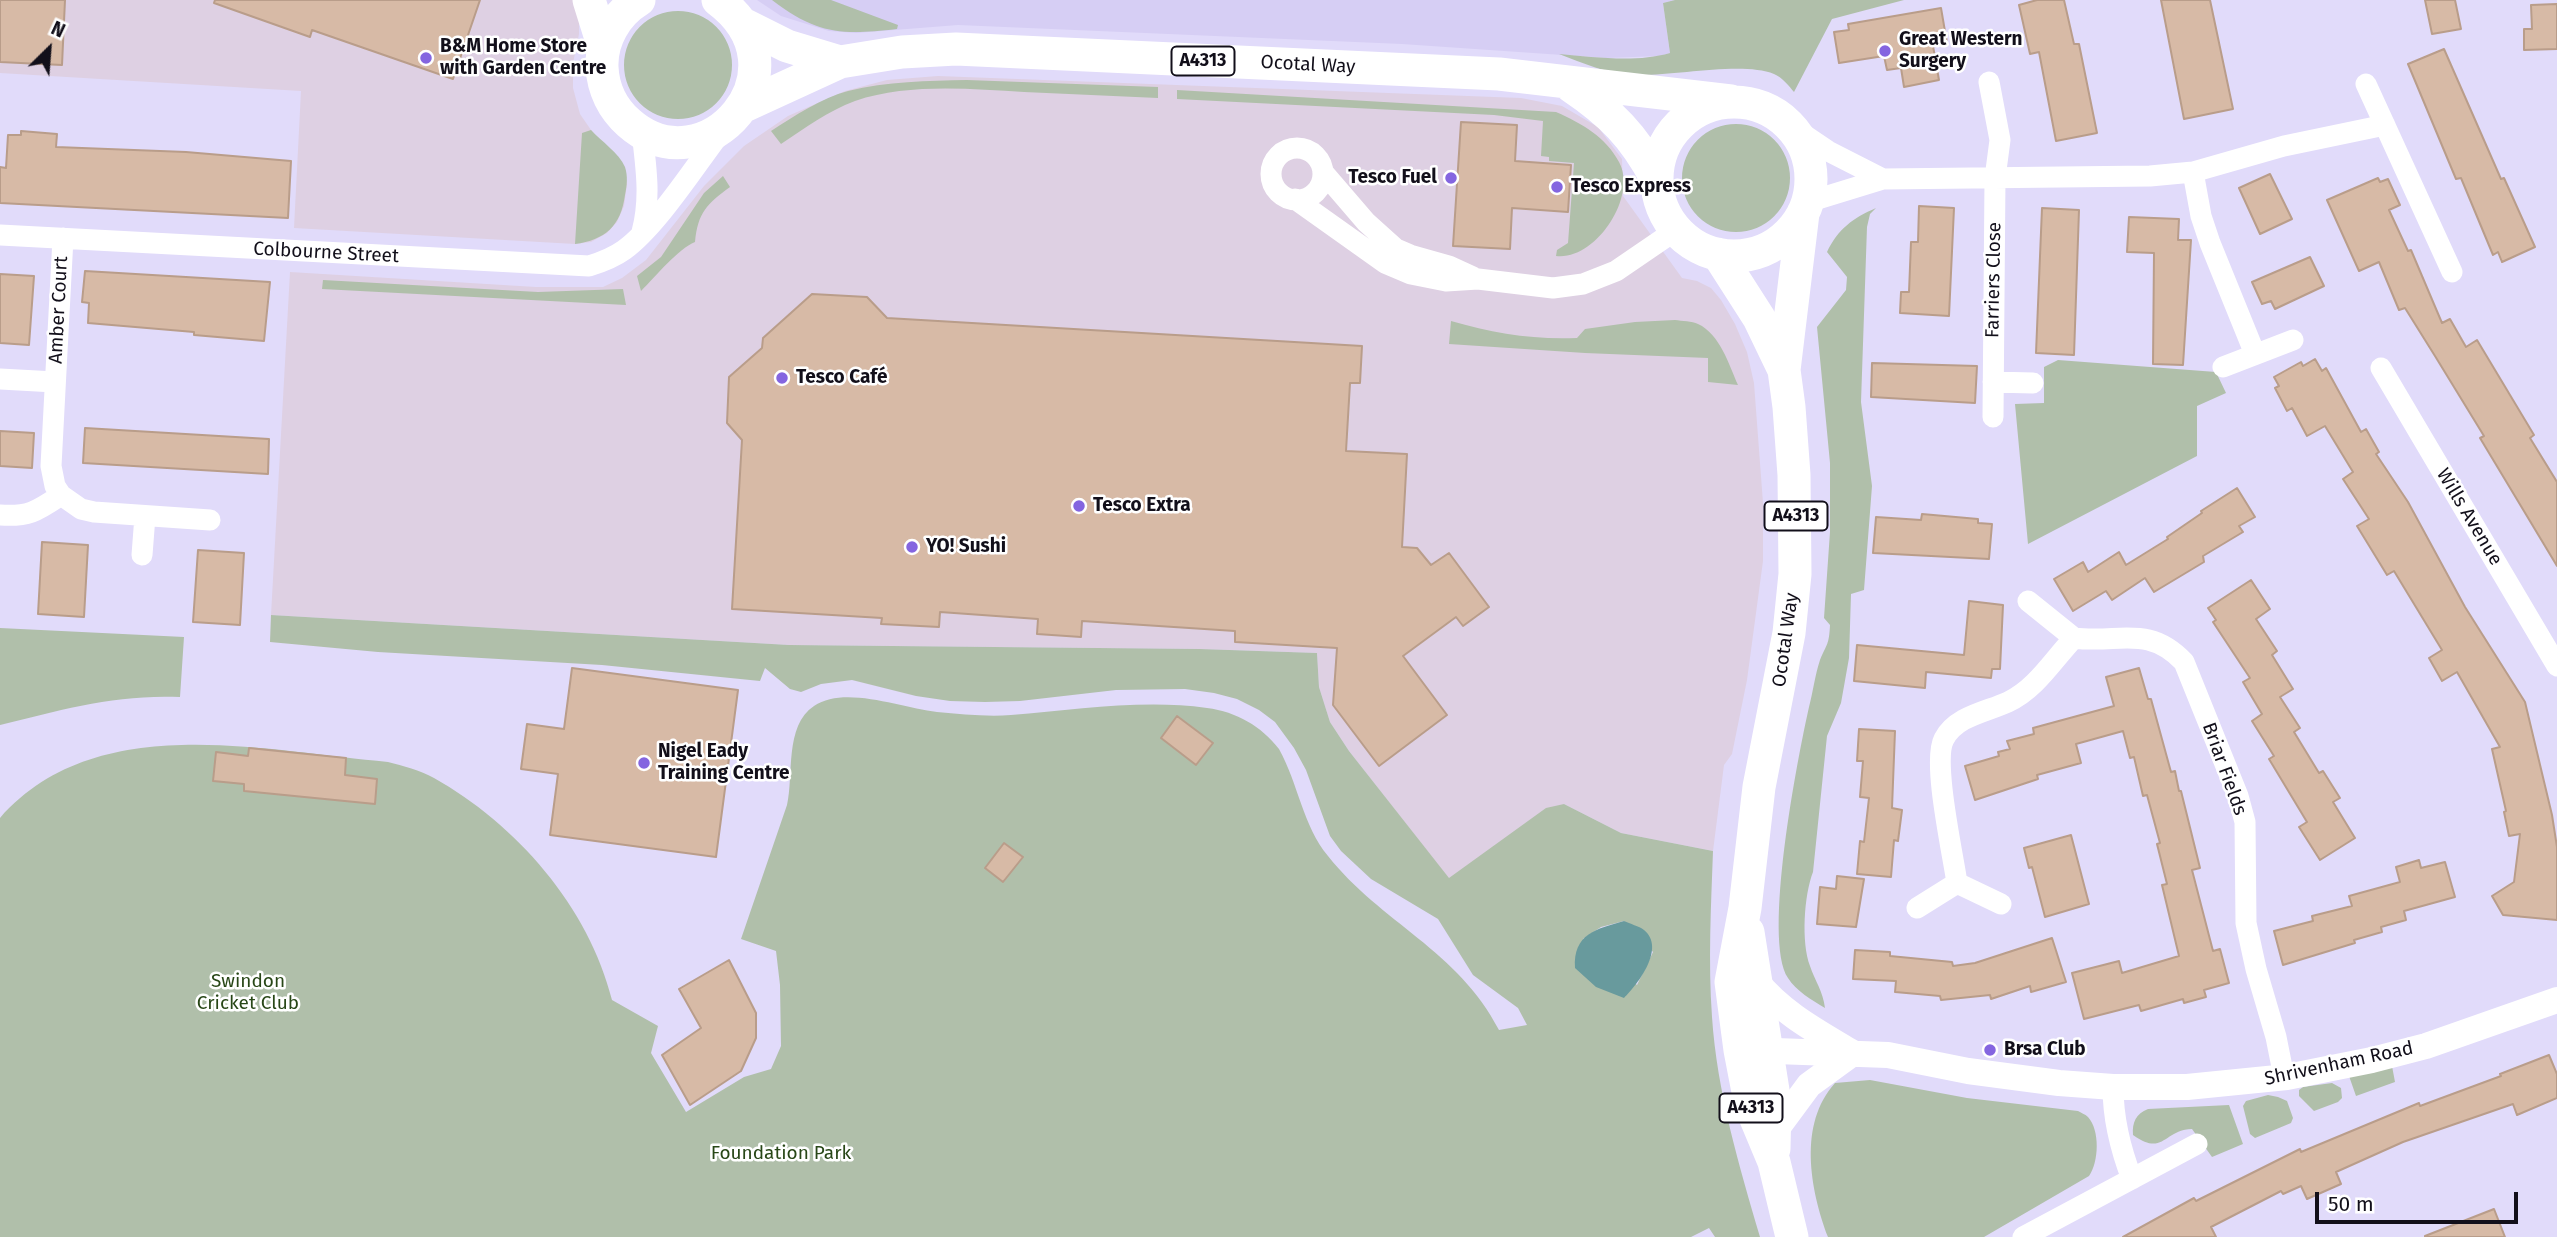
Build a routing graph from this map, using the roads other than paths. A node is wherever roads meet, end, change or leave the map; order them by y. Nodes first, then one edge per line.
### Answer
1 (589, 0) edge
2 (639, 0) edge
3 (718, 0) edge
4 (743, 24) junction
5 (604, 48) junction
6 (840, 62) junction
7 (1566, 82) junction
8 (1989, 82) dead end
9 (2366, 83) dead end
10 (1731, 101) junction
11 (735, 115) junction
12 (1788, 124) junction
13 (2385, 125) junction
14 (642, 132) junction
15 (1323, 172) junction
16 (2193, 172) junction
17 (1656, 178) junction
18 (1995, 178) junction
19 (1883, 180) junction
20 (1295, 199) junction
21 (1805, 208) junction
22 (1676, 230) junction
23 (642, 234) junction
24 (0, 235) edge
25 (64, 238) junction
26 (1718, 254) junction
27 (2452, 272) dead end
28 (1478, 279) junction
29 (2293, 340) dead end
30 (2255, 354) junction
31 (2223, 366) dead end
32 (2381, 368) dead end
33 (1784, 370) junction
34 (0, 379) edge
35 (55, 382) junction
36 (1993, 382) junction
37 (2033, 383) dead end
38 (1993, 417) dead end
39 (61, 495) junction
40 (0, 515) edge
41 (145, 516) junction
42 (210, 520) dead end
43 (142, 555) dead end
44 (2028, 601) dead end
45 (2074, 638) junction
46 (2557, 666) edge
47 (1957, 883) junction
48 (2001, 904) dead end
49 (1745, 908) junction
50 (1917, 908) dead end
51 (1756, 981) junction
52 (2557, 1000) edge
53 (1753, 1050) junction
54 (1853, 1053) junction
55 (2284, 1077) junction
56 (2113, 1087) junction
57 (2197, 1144) dead end
58 (1774, 1146) junction
59 (2132, 1179) junction
60 (1792, 1237) edge
61 (2023, 1237) edge

1 - 5 main road
2 - 5 main road
3 - 4 main road, A4313
4 - 6 main road, Ocotal Way / A4313
4 - 11 main road, A4313
5 - 14 main road
6 - 7 main road, Ocotal Way / A4313
6 - 11 main road, Ocotal Way / A4313
7 - 10 main road, Ocotal Way / A4313
7 - 17 main road, Ocotal Way / A4313
8 - 18 street, Farriers Close
9 - 13 street
10 - 12 main road, A4313
10 - 17 main road, A4313
11 - 14 main road, A4313
11 - 23 street, Colbourne Street
12 - 19 street
12 - 21 main road, A4313
13 - 16 street
13 - 27 street
14 - 23 street
15 - 20 street
15 - 20 street
15 - 28 street
16 - 18 street
16 - 30 street
17 - 22 main road, A4313
18 - 19 street
18 - 36 street, Farriers Close
19 - 21 street
20 - 28 street
21 - 26 main road
21 - 33 main road, Ocotal Way / A4313
22 - 26 main road
22 - 28 street
23 - 25 street, Colbourne Street
24 - 25 street, Colbourne Street
25 - 35 street, Amber Court
26 - 33 main road, Ocotal Way / A4313
29 - 30 street
30 - 31 street
32 - 46 street, Wills Avenue
33 - 49 main road, Ocotal Way / A4313
34 - 35 street, Amber Court
35 - 39 street, Amber Court
36 - 37 street
36 - 38 street, Farriers Close
39 - 40 street
39 - 41 street
41 - 42 street
41 - 43 street
44 - 45 street
45 - 47 street
45 - 55 street, Briar Fields
47 - 48 street
47 - 50 street
49 - 51 main road, Ocotal Way / A4313
49 - 53 main road, Ocotal Way / A4313
51 - 53 main road, Ocotal Way / A4313
51 - 54 street
52 - 55 street, Shrivenham Road
53 - 54 street, Shrivenham Road
53 - 58 main road, Ocotal Way / A4313
54 - 56 street, Shrivenham Road
54 - 58 street
55 - 56 street, Shrivenham Road
56 - 59 street
57 - 59 street
58 - 60 main road, Ocotal Way / A4313
59 - 61 street

